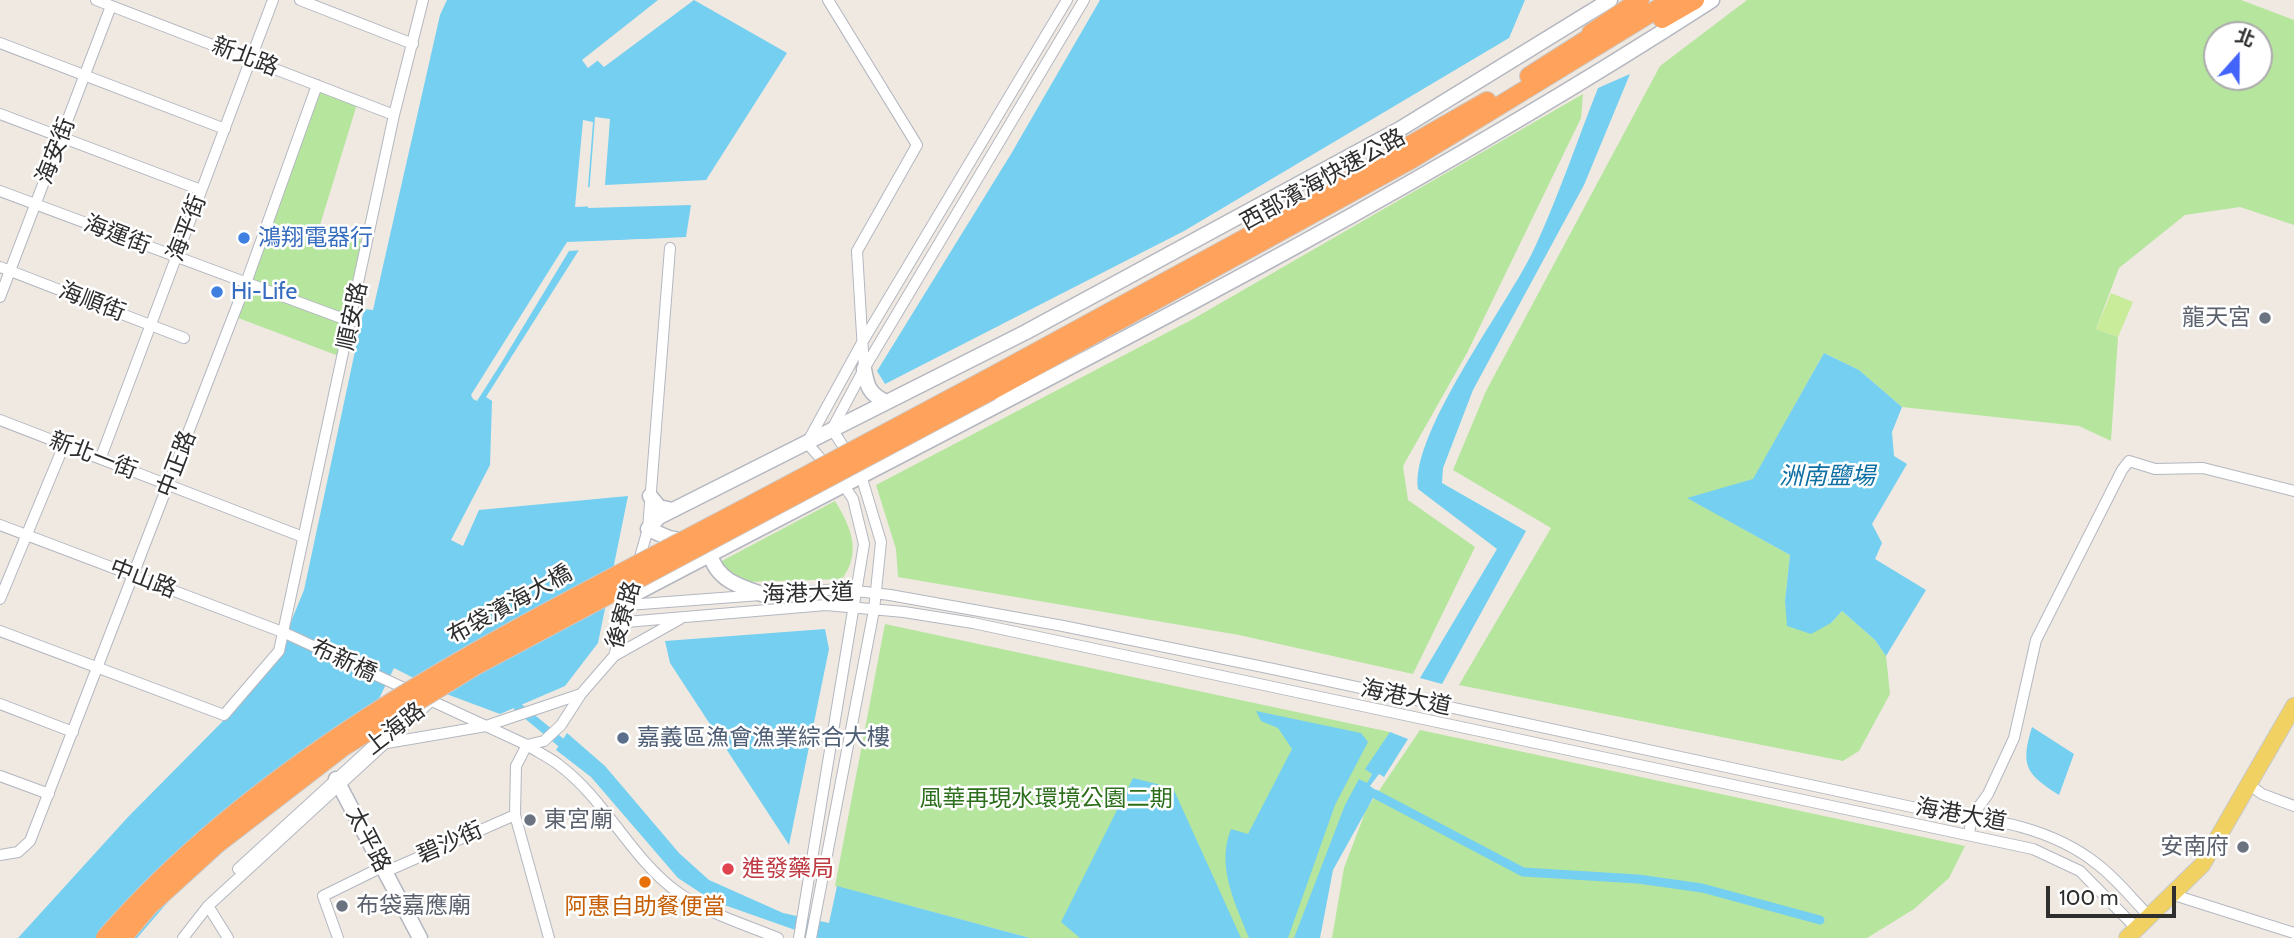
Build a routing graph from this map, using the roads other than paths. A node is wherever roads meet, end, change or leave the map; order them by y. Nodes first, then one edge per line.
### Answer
1 (96, 0) edge
2 (273, 0) edge
3 (300, 0) edge
4 (423, 0) edge
5 (828, 0) edge
6 (1067, 0) edge
7 (1084, 0) edge
8 (1610, 0) edge
9 (1640, 0) edge
10 (1651, 0) edge
11 (1672, 0) edge
12 (1695, 0) edge
13 (1712, 0) edge
14 (111, 6) junction
15 (0, 43) edge
16 (413, 44) junction
17 (1556, 57) junction
18 (251, 60) junction
19 (84, 74) junction
20 (317, 85) junction
21 (1502, 106) junction
22 (0, 114) edge
23 (394, 115) junction
24 (225, 130) junction
25 (61, 137) junction
26 (201, 190) junction
27 (0, 191) edge
28 (36, 204) junction
29 (670, 248) dead end
30 (176, 257) junction
31 (5, 269) edge
32 (246, 283) junction
33 (0, 297) edge
34 (352, 322) junction
35 (151, 324) junction
36 (184, 338) dead end
37 (863, 341) junction
38 (864, 369) junction
39 (988, 385) junction
40 (886, 402) junction
41 (0, 420) edge
42 (832, 429) junction
43 (807, 443) junction
44 (64, 445) junction
45 (102, 457) junction
46 (863, 478) junction
47 (169, 485) junction
48 (845, 486) junction
49 (2294, 491) edge
50 (650, 496) junction
51 (672, 510) junction
52 (0, 525) edge
53 (648, 529) junction
54 (26, 535) junction
55 (303, 537) junction
56 (733, 542) junction
57 (710, 554) junction
58 (134, 575) junction
59 (858, 591) junction
60 (876, 593) junction
61 (765, 595) junction
62 (0, 599) edge
63 (631, 600) junction
64 (856, 608) junction
65 (874, 610) junction
66 (686, 616) junction
67 (626, 622) junction
68 (0, 631) edge
69 (285, 633) junction
70 (614, 656) junction
71 (98, 668) junction
72 (581, 694) junction
73 (431, 701) junction
74 (0, 704) edge
75 (2294, 706) edge
76 (486, 726) junction
77 (73, 732) junction
78 (387, 743) junction
79 (527, 745) junction
80 (0, 776) edge
81 (338, 783) junction
82 (2247, 783) junction
83 (49, 794) junction
84 (2294, 806) edge
85 (515, 815) junction
86 (1972, 816) junction
87 (1969, 834) junction
88 (0, 855) edge
89 (383, 870) junction
90 (2174, 895) junction
91 (208, 906) junction
92 (2150, 917) junction
93 (2132, 933) edge
94 (2294, 933) edge
95 (799, 937) edge
96 (105, 938) edge
97 (122, 938) edge
98 (183, 938) edge
99 (228, 938) edge
100 (338, 938) edge
101 (420, 938) edge
102 (549, 938) edge
103 (778, 938) edge
104 (811, 938) edge

1 - 14 street, 新北路
2 - 18 street, 海平街
3 - 16 street
4 - 16 street, 順安路
5 - 37 street
6 - 37 street
7 - 38 street
8 - 40 street
9 - 17 highway
10 - 17 highway, 西部濱海快速公路
11 - 21 highway, 西部濱海快速公路
12 - 21 highway
13 - 46 street
14 - 18 street, 新北路
14 - 19 street, 海安街
15 - 19 street
16 - 23 street, 順安路
17 - 39 highway, 西部濱海快速公路
18 - 20 street, 新北路
18 - 24 street, 海平街
19 - 24 street
19 - 25 street, 海安街
20 - 23 street, 新北路
20 - 32 street, 中正路
21 - 39 highway, 西部濱海快速公路
22 - 25 street
23 - 34 street, 順安路
24 - 26 street, 海平街
25 - 26 street
25 - 28 street, 海安街
26 - 30 street, 海平街
27 - 28 street, 海運街
28 - 30 street, 海運街
28 - 31 street, 海安街
29 - 50 street, 後寮路
30 - 32 street, 海運街
30 - 35 street, 海平街
31 - 33 street, 海安街
31 - 35 street, 海順街
32 - 34 street, 海運街
32 - 47 street, 中正路
34 - 55 street, 順安路
35 - 36 street, 海順街
35 - 45 street, 海平街
37 - 38 street
37 - 43 street
38 - 40 street
38 - 42 street
39 - 96 highway, 布袋濱海大橋, bridge
39 - 97 highway, 布袋濱海大橋, bridge
40 - 42 street
41 - 44 street, 新北一街
42 - 43 street
42 - 46 street
43 - 48 street
43 - 51 street
44 - 45 street, 新北一街
44 - 54 street
45 - 47 street, 新北一街
46 - 48 street
46 - 60 street
47 - 55 street, 新北一街
47 - 58 street, 中正路
48 - 56 street
48 - 59 street
49 - 86 street
50 - 51 street
50 - 53 street, 後寮路
51 - 53 street
52 - 54 street, 中山路
53 - 56 street
53 - 63 street, 後寮路
54 - 58 street, 中山路
54 - 62 street
55 - 69 street, 順安路
56 - 57 street
57 - 61 street
57 - 63 street
58 - 69 street, 中山路
58 - 71 street, 中正路
59 - 60 street, 海港大道
59 - 61 street, 海港大道
59 - 64 street
60 - 65 street
60 - 86 street, 海港大道
61 - 63 street, 海港大道
63 - 67 street, 後寮路
64 - 65 street, 海港大道
64 - 66 street, 海港大道
64 - 95 street
65 - 87 street, 海港大道
65 - 104 street
66 - 67 street, 海港大道
66 - 70 street
67 - 70 street, 後寮路
68 - 71 street
69 - 71 street, 順安路
69 - 73 street, 布新橋
70 - 72 street, 後寮路
71 - 77 street, 中正路
72 - 76 street
72 - 79 street, 後寮路
73 - 76 street, 布新橋
73 - 78 street, 上海路
73 - 81 street, 上海路
74 - 77 street
75 - 82 main road
76 - 78 street
76 - 79 street, 布新橋
77 - 83 street, 中正路
78 - 81 street, 上海路
79 - 85 street
79 - 103 street, 布新橋
80 - 83 street
81 - 89 street, 太平路
81 - 91 street, 上海路
82 - 84 street
82 - 90 main road
83 - 88 street, 中正路
85 - 89 street, 碧沙街
85 - 102 street
86 - 87 street
86 - 92 street, 海港大道
87 - 93 street, 海港大道
89 - 100 street, 碧沙街
89 - 101 street, 太平路
90 - 92 main road
90 - 94 street
91 - 98 street, 上海路
91 - 99 street
92 - 93 main road

